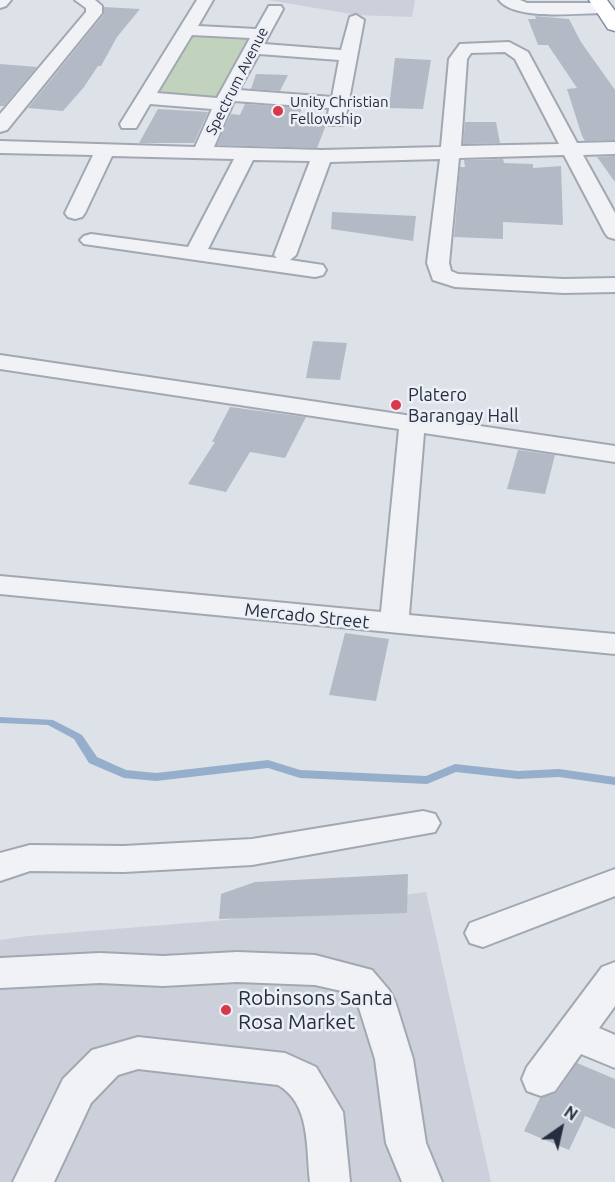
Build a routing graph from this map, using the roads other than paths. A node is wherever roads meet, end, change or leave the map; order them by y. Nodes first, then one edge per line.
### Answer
1 (83, 0) edge
2 (205, 0) edge
3 (507, 0) edge
4 (601, 4) edge
5 (275, 9) dead end
6 (356, 20) dead end
7 (615, 25) edge
8 (187, 30) junction
9 (257, 41) junction
10 (349, 56) junction
11 (145, 98) junction
12 (225, 100) junction
13 (339, 103) junction
14 (335, 123) dead end
15 (129, 124) dead end
16 (0, 126) edge
17 (0, 147) edge
18 (615, 148) edge
19 (105, 150) junction
20 (573, 151) junction
21 (450, 153) junction
22 (201, 154) junction
23 (246, 155) junction
24 (322, 156) junction
25 (75, 213) dead end
26 (615, 233) edge
27 (91, 240) dead end
28 (195, 253) junction
29 (285, 255) dead end
30 (315, 270) dead end
31 (615, 285) edge
32 (0, 362) edge
33 (412, 424) junction
34 (615, 454) edge
35 (0, 585) edge
36 (394, 624) junction
37 (615, 644) edge
38 (423, 823) dead end
39 (0, 868) edge
40 (615, 882) edge
41 (483, 933) dead end
42 (0, 973) edge
43 (615, 976) edge
44 (574, 1035) junction
45 (615, 1052) edge
46 (541, 1079) dead end
47 (33, 1182) edge
48 (330, 1182) edge
49 (422, 1182) edge

1 - 16 street
2 - 8 street
3 - 4 street
4 - 7 highway
5 - 9 street, Spectrum Avenue
6 - 10 street
8 - 9 street
8 - 11 street
9 - 10 street
9 - 12 street, Spectrum Avenue
10 - 13 street
11 - 12 street
11 - 15 street
12 - 13 street
12 - 22 street, Spectrum Avenue
13 - 14 street
17 - 19 street
18 - 20 street
19 - 22 street
19 - 25 street
20 - 21 street
20 - 21 street
20 - 26 street
21 - 24 street
21 - 31 street
22 - 23 street
23 - 24 street
23 - 28 street
24 - 29 street
27 - 28 street
28 - 30 street
32 - 33 street
33 - 34 street
33 - 36 street
35 - 36 street, Mercado Street
36 - 37 street, Mercado Street
38 - 39 street
40 - 41 street
42 - 49 street
43 - 44 street
44 - 45 street
44 - 46 street
47 - 48 street

